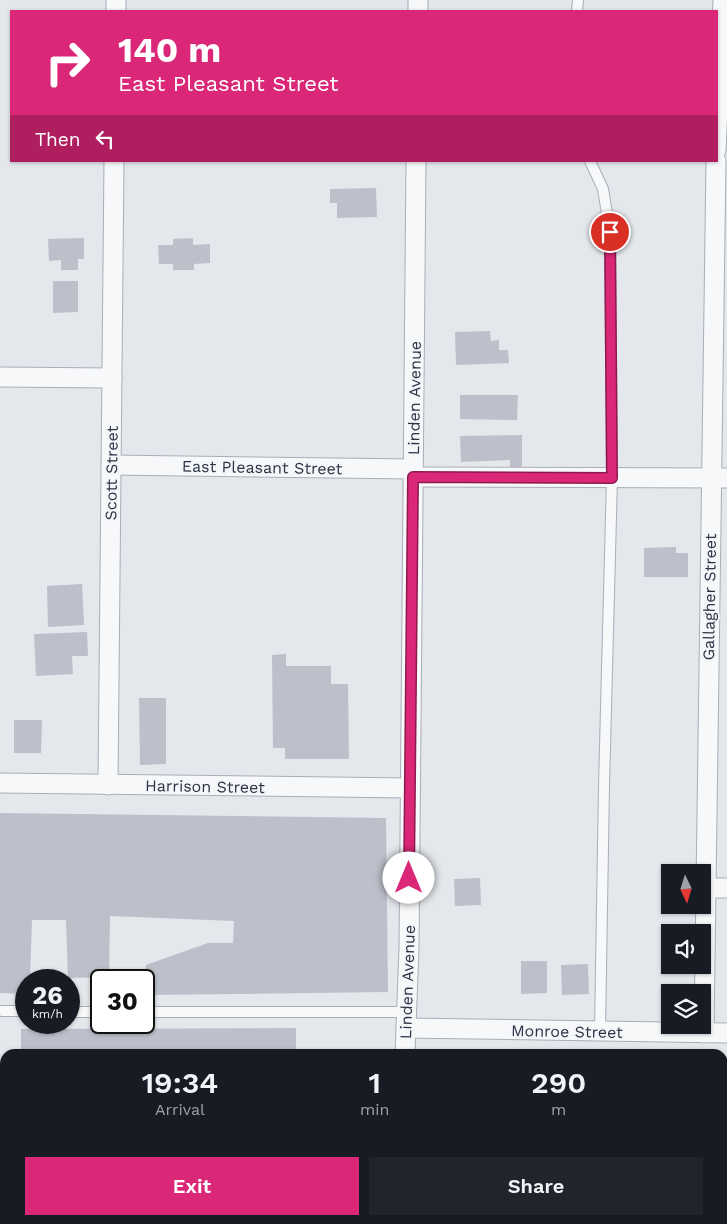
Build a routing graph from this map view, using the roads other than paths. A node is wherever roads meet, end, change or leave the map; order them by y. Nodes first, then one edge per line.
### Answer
1 (723, 0) edge
2 (718, 107) edge
3 (114, 162) edge
4 (416, 162) edge
5 (590, 162) edge
6 (716, 162) edge
7 (0, 377) edge
8 (112, 378) junction
9 (111, 465) junction
10 (413, 473) junction
11 (612, 478) junction
12 (719, 478) edge
13 (0, 782) edge
14 (108, 785) junction
15 (410, 788) junction
16 (707, 864) edge
17 (711, 888) edge
18 (727, 888) edge
19 (706, 914) edge
20 (705, 984) edge
21 (2, 1011) dead end
22 (15, 1011) edge
23 (155, 1012) edge
24 (406, 1020) junction
25 (600, 1031) junction
26 (661, 1032) edge
27 (711, 1033) edge
28 (727, 1033) edge
29 (405, 1049) edge

1 - 2 street
3 - 8 street, Scott Street
4 - 10 street, Linden Avenue
5 - 11 lane
6 - 12 street, Gallagher Street
7 - 8 street
8 - 9 street, Scott Street
9 - 10 street, East Pleasant Street
9 - 14 street, Scott Street
10 - 11 street, East Pleasant Street
10 - 15 street, Linden Avenue
11 - 12 street, East Pleasant Street
11 - 25 lane
12 - 16 street, Gallagher Street
13 - 14 street, Harrison Street
14 - 15 street, Harrison Street
15 - 24 street, Linden Avenue
17 - 18 street
19 - 20 street, Gallagher Street
21 - 22 lane
23 - 24 lane
24 - 25 street, Monroe Street
24 - 29 street, Linden Avenue
25 - 26 street, Monroe Street
27 - 28 street, Monroe Street

